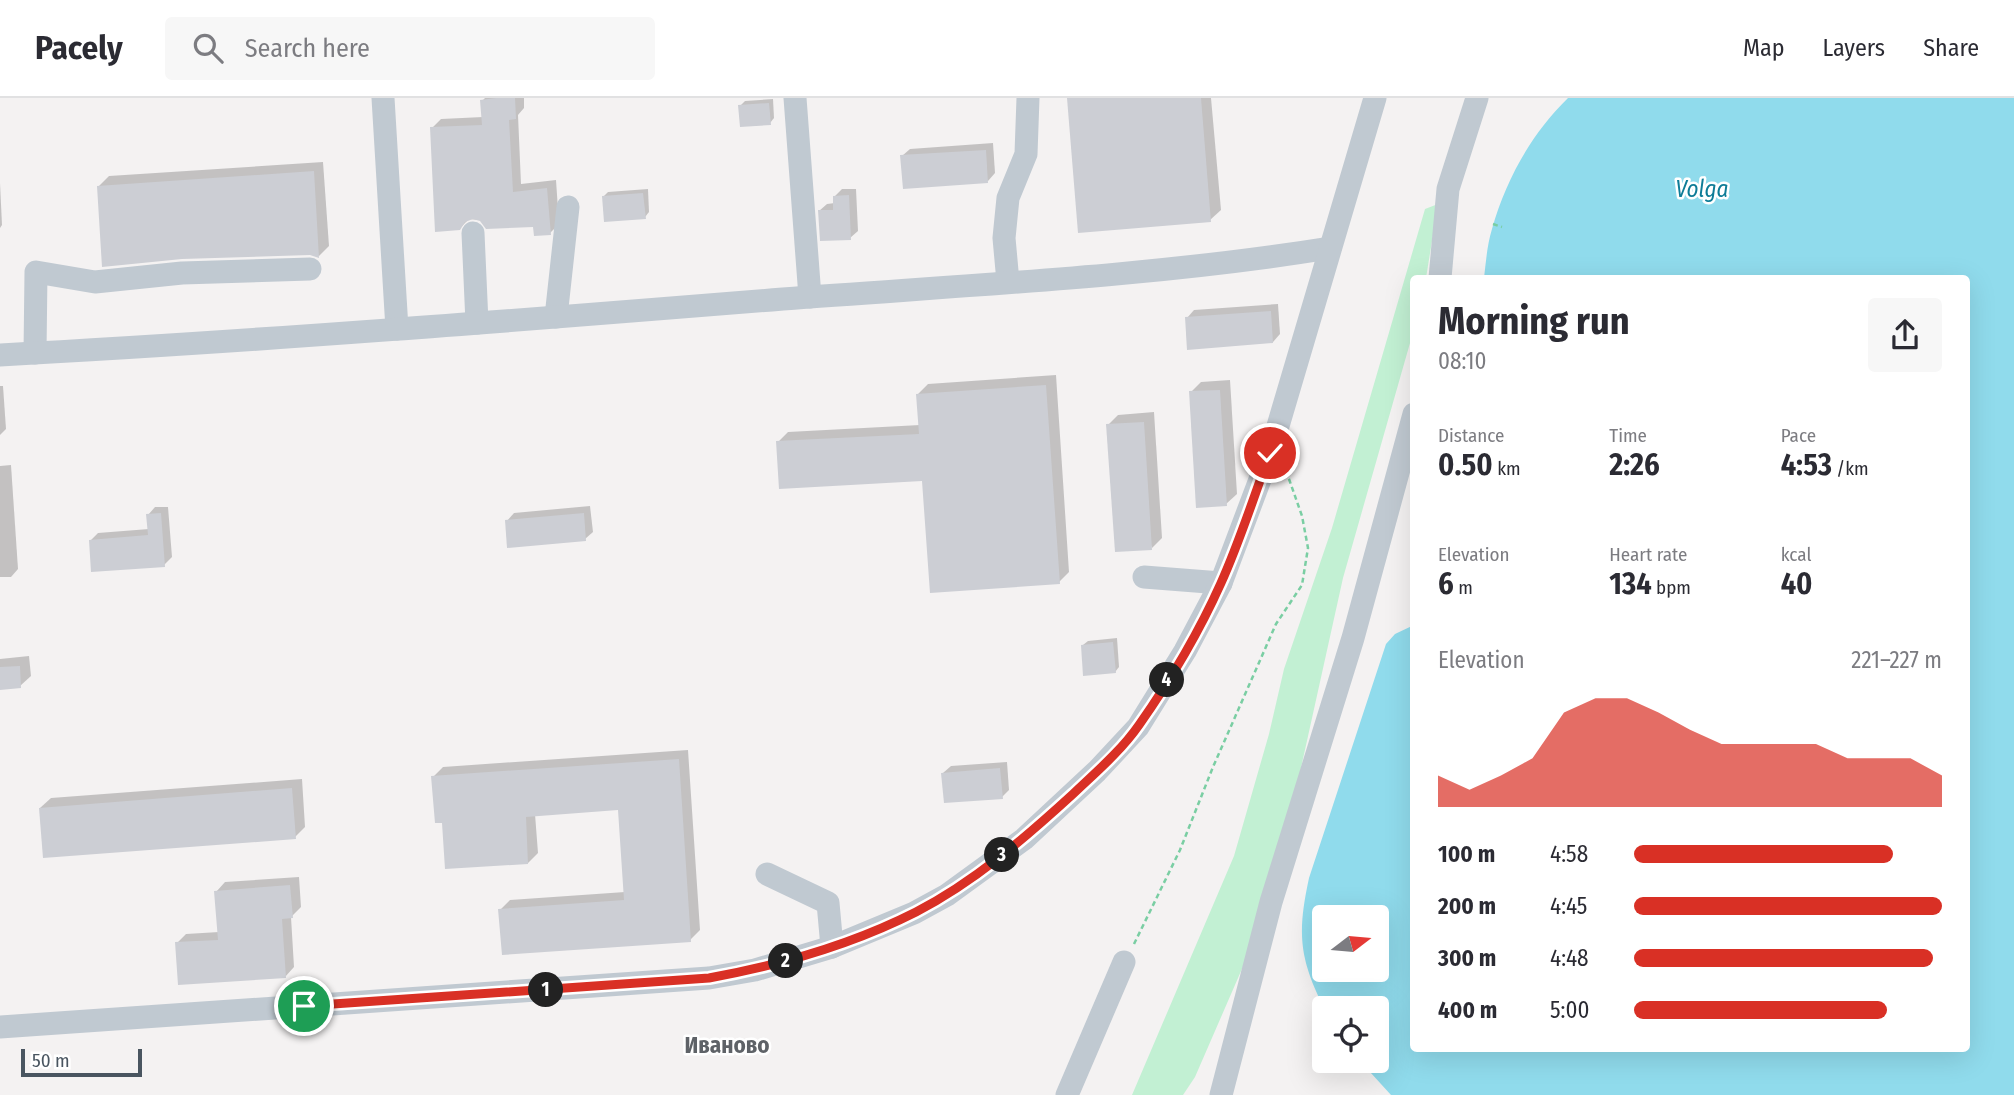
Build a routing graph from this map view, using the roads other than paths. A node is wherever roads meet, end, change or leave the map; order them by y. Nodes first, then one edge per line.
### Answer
1 (383, 98) edge
2 (795, 98) edge
3 (1028, 98) edge
4 (1375, 98) edge
5 (1477, 98) edge
6 (568, 207) dead end
7 (473, 233) dead end
8 (1330, 248) junction
9 (310, 269) dead end
10 (1440, 275) edge
11 (1008, 282) junction
12 (810, 297) junction
13 (556, 317) junction
14 (477, 323) junction
15 (397, 329) junction
16 (35, 353) junction
17 (0, 355) edge
18 (1410, 429) edge
19 (1144, 577) dead end
20 (1221, 583) junction
21 (767, 874) dead end
22 (832, 947) junction
23 (1124, 962) road end
24 (0, 1027) edge
25 (1067, 1095) edge
26 (1221, 1095) edge

1 - 15 street
2 - 12 street
3 - 11 street
4 - 8 street
5 - 10 street
6 - 13 street
7 - 14 street
8 - 11 street
8 - 20 street
9 - 16 street
11 - 12 street
12 - 13 street
13 - 14 street
14 - 15 street
15 - 16 street
16 - 17 street
18 - 26 street
19 - 20 street
20 - 22 street
21 - 22 street
22 - 24 street
23 - 25 street

